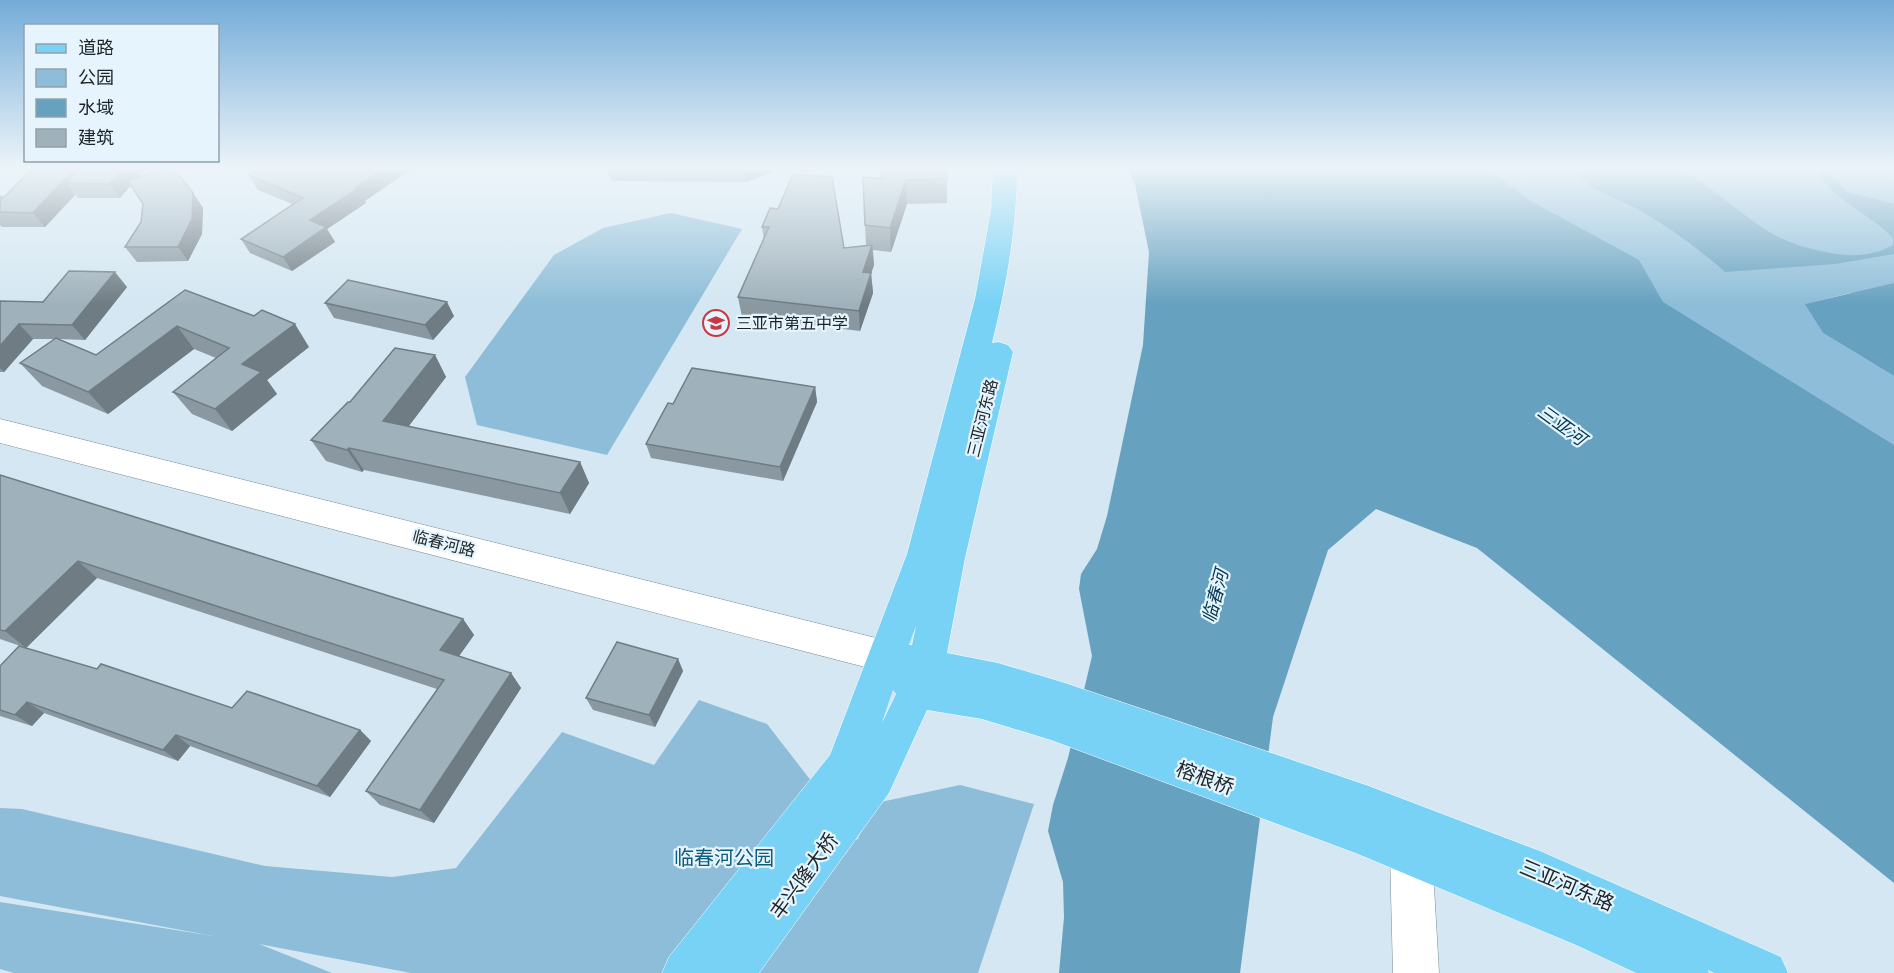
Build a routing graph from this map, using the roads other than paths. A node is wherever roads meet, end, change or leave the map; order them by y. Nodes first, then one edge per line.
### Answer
1 (1003, 213) edge
2 (1023, 213) edge
3 (0, 431) edge
4 (888, 657) junction
5 (921, 679) junction
6 (861, 773) junction
7 (1363, 820) junction
8 (1411, 853) junction
9 (685, 973) edge
10 (731, 973) edge
11 (1416, 973) edge
12 (1686, 973) edge
13 (1765, 973) edge

1 - 4 main road, 三亚河东路
2 - 5 main road, 三亚河东路
3 - 4 street, 临春河路
4 - 5 main road
4 - 6 main road, 三亚河东路
5 - 6 main road, 三亚河东路
5 - 7 main road, 榕根桥
6 - 9 main road, 丰兴隆大桥
6 - 10 main road, 丰兴隆大桥
7 - 8 main road, 三亚河东路
7 - 13 main road, 三亚河东路
8 - 11 street
8 - 12 main road, 三亚河东路

